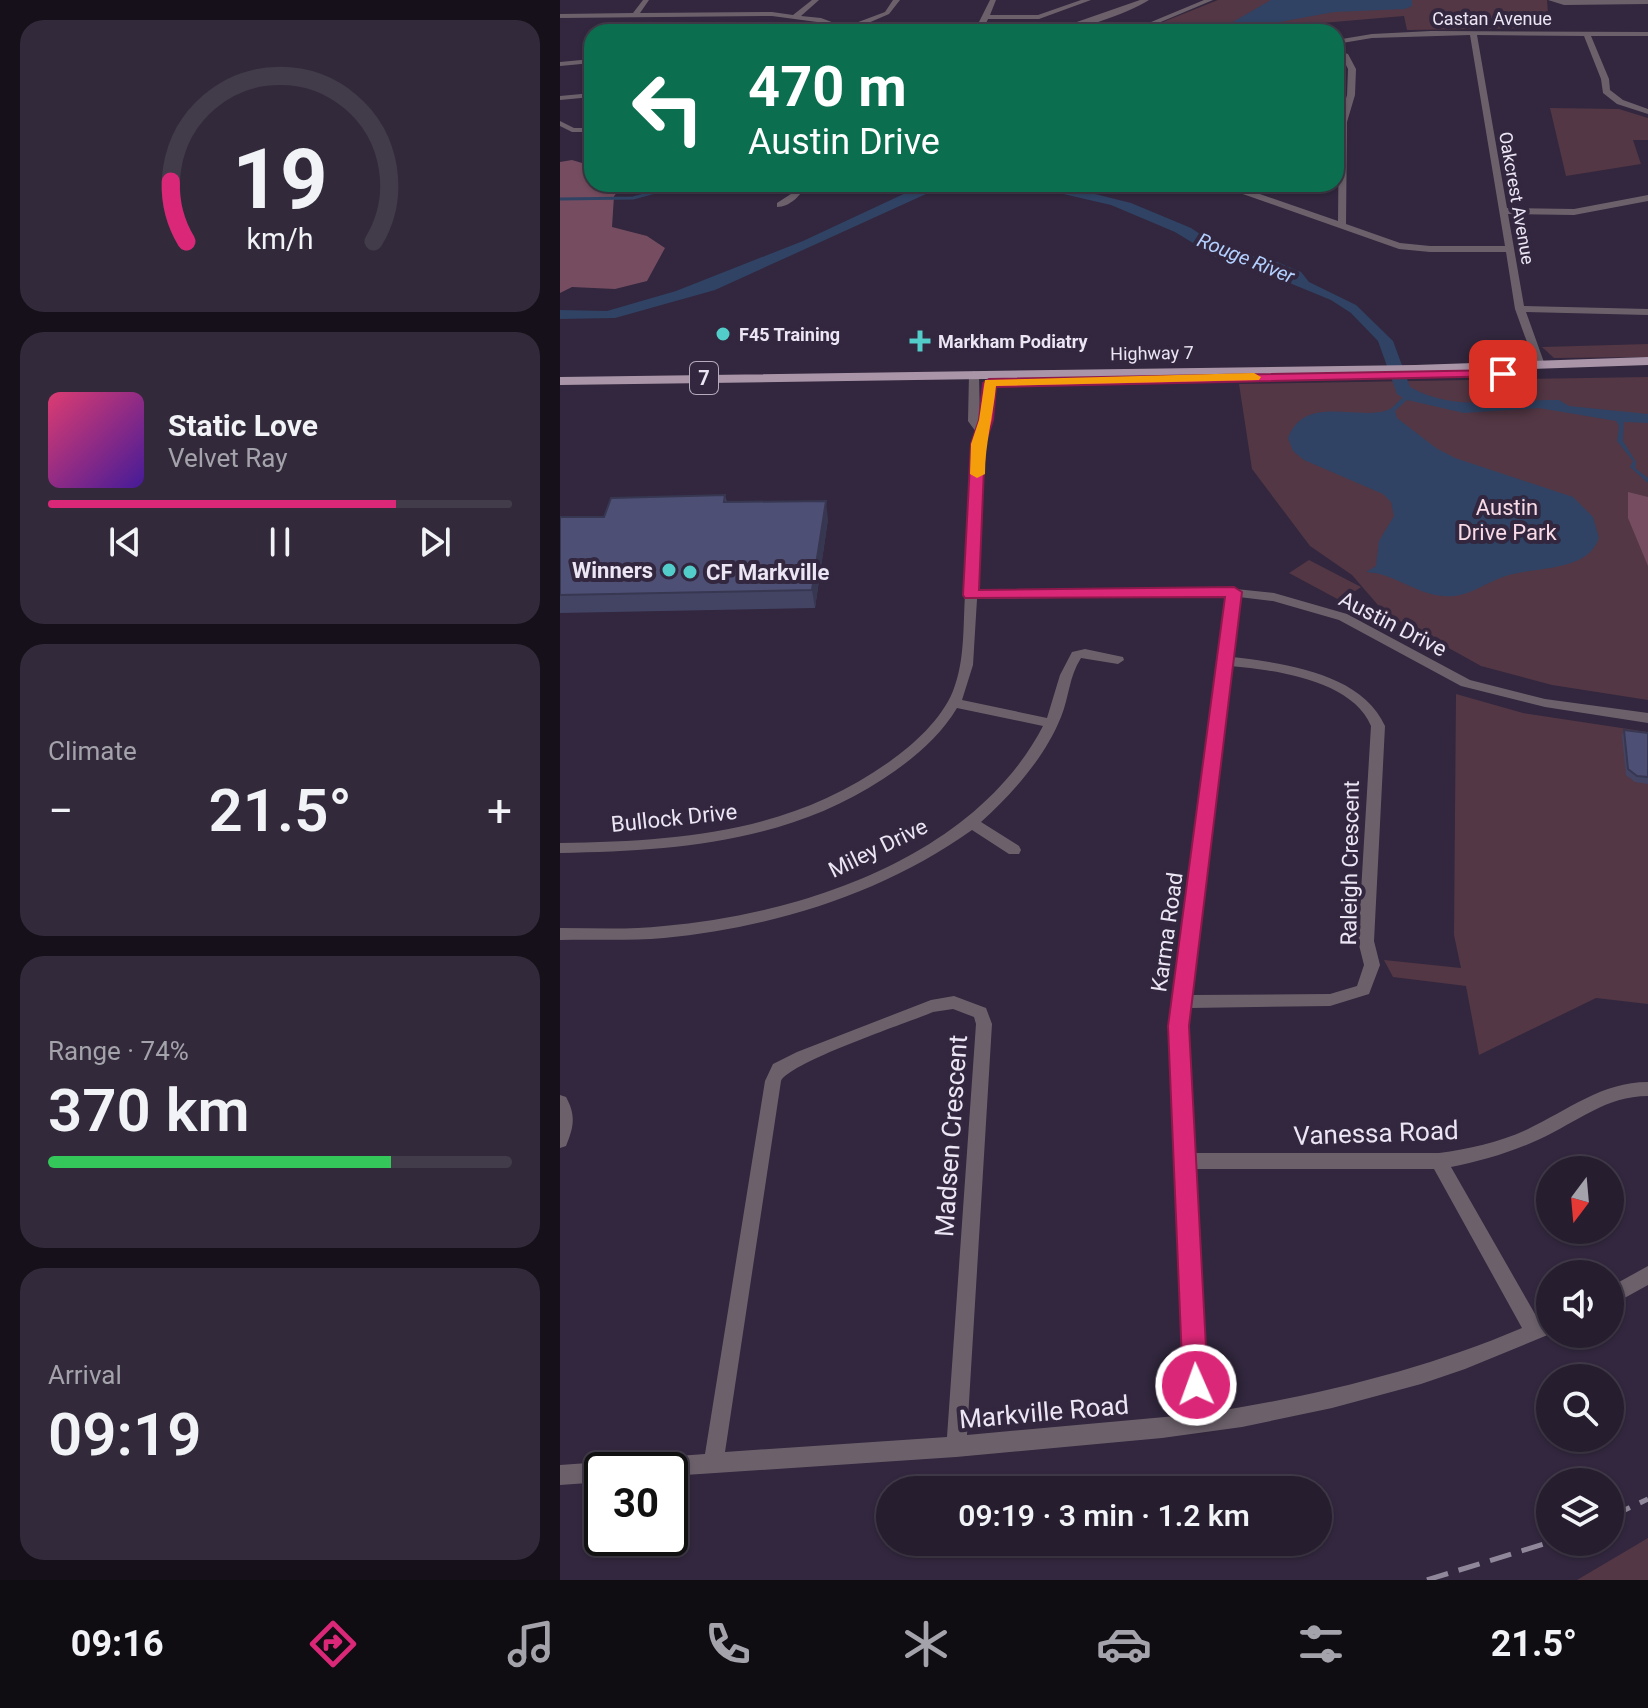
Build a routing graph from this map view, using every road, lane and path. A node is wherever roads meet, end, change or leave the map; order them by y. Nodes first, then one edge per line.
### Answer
1 (646, 0) edge
2 (816, 0) edge
3 (897, 0) edge
4 (993, 0) edge
5 (1088, 0) edge
6 (1146, 0) edge
7 (1183, 0) edge
8 (1210, 0) edge
9 (1551, 0) edge
10 (1648, 2) edge
11 (1198, 5) junction
12 (560, 16) edge
13 (635, 16) junction
14 (796, 16) junction
15 (985, 17) junction
16 (823, 24) edge
17 (861, 24) edge
18 (982, 24) edge
19 (1083, 24) edge
20 (1151, 24) edge
21 (1473, 33) junction
22 (1648, 34) edge
23 (1587, 35) junction
24 (1344, 41) edge
25 (1344, 56) edge
26 (584, 62) edge
27 (560, 64) edge
28 (584, 96) edge
29 (560, 98) edge
30 (1648, 112) edge
31 (1344, 119) edge
32 (560, 123) edge
33 (584, 130) edge
34 (798, 192) edge
35 (1245, 192) edge
36 (1342, 192) edge
37 (1648, 198) edge
38 (780, 205) dead end
39 (1503, 211) junction
40 (1342, 227) junction
41 (1511, 249) junction
42 (1520, 309) junction
43 (1648, 312) edge
44 (1648, 361) edge
45 (1540, 365) junction
46 (1365, 372) junction
47 (1416, 372) junction
48 (1648, 372) edge
49 (974, 379) junction
50 (560, 381) edge
51 (989, 383) junction
52 (560, 389) edge
53 (980, 430) junction
54 (1234, 592) junction
55 (971, 595) junction
56 (1118, 660) dead end
57 (1227, 661) junction
58 (954, 703) junction
59 (1648, 718) edge
60 (1051, 723) junction
61 (972, 823) junction
62 (560, 848) edge
63 (1014, 850) dead end
64 (560, 934) edge
65 (1182, 1002) junction
66 (1648, 1089) edge
67 (560, 1102) edge
68 (560, 1141) edge
69 (1187, 1161) junction
70 (1439, 1161) junction
71 (1648, 1275) edge
72 (1624, 1289) edge
73 (1536, 1319) edge
74 (1536, 1332) edge
75 (1197, 1424) junction
76 (956, 1447) junction
77 (714, 1462) junction
78 (688, 1464) edge
79 (584, 1473) edge
80 (560, 1475) edge

1 - 13 street
2 - 14 street
3 - 17 street
4 - 15 street
5 - 15 street
6 - 19 street
7 - 11 street
8 - 11 street
9 - 10 street
11 - 20 street
12 - 13 street
13 - 14 street
14 - 16 street
15 - 18 street
21 - 23 street, Castan Avenue
21 - 24 street, Castan Avenue
21 - 39 street, Oakcrest Avenue
22 - 23 street, Castan Avenue
23 - 30 street
25 - 31 street
26 - 27 street
28 - 29 street
32 - 33 street
34 - 38 street
35 - 40 street
36 - 40 street
37 - 39 street
39 - 41 street, Oakcrest Avenue
40 - 41 street
41 - 42 street, Oakcrest Avenue
42 - 43 street
42 - 45 street, Oakcrest Avenue
44 - 45 main road, Highway 7 / 7
45 - 47 main road, Highway 7 / 7
46 - 47 main road, Highway 7 / 7
46 - 49 main road, Highway 7 / 7
46 - 51 main road, Highway 7 / 7
47 - 48 main road, Highway 7 / 7
49 - 50 main road, Highway 7 / 7
49 - 51 main road, Highway 7 / 7
49 - 52 main road, Highway 7 / 7
49 - 53 street, Bullock Drive
51 - 53 street, Bullock Drive
53 - 55 street, Bullock Drive
54 - 55 street, Austin Drive
54 - 57 street, Karma Road
54 - 59 street, Austin Drive
55 - 58 street, Bullock Drive
56 - 60 street, Miley Drive
57 - 65 street, Karma Road
57 - 65 street, Raleigh Crescent
58 - 60 street
58 - 62 street, Bullock Drive
60 - 61 street, Miley Drive
61 - 63 street
61 - 64 street, Miley Drive
65 - 69 street, Karma Road
66 - 70 street, Vanessa Road
67 - 68 street
69 - 70 street, Vanessa Road
69 - 75 street, Karma Road
70 - 73 street
71 - 72 street
74 - 75 street, Markville Road
75 - 76 street, Markville Road
76 - 77 street, Markville Road
76 - 77 street, Madsen Crescent
77 - 78 street, Markville Road
79 - 80 street

